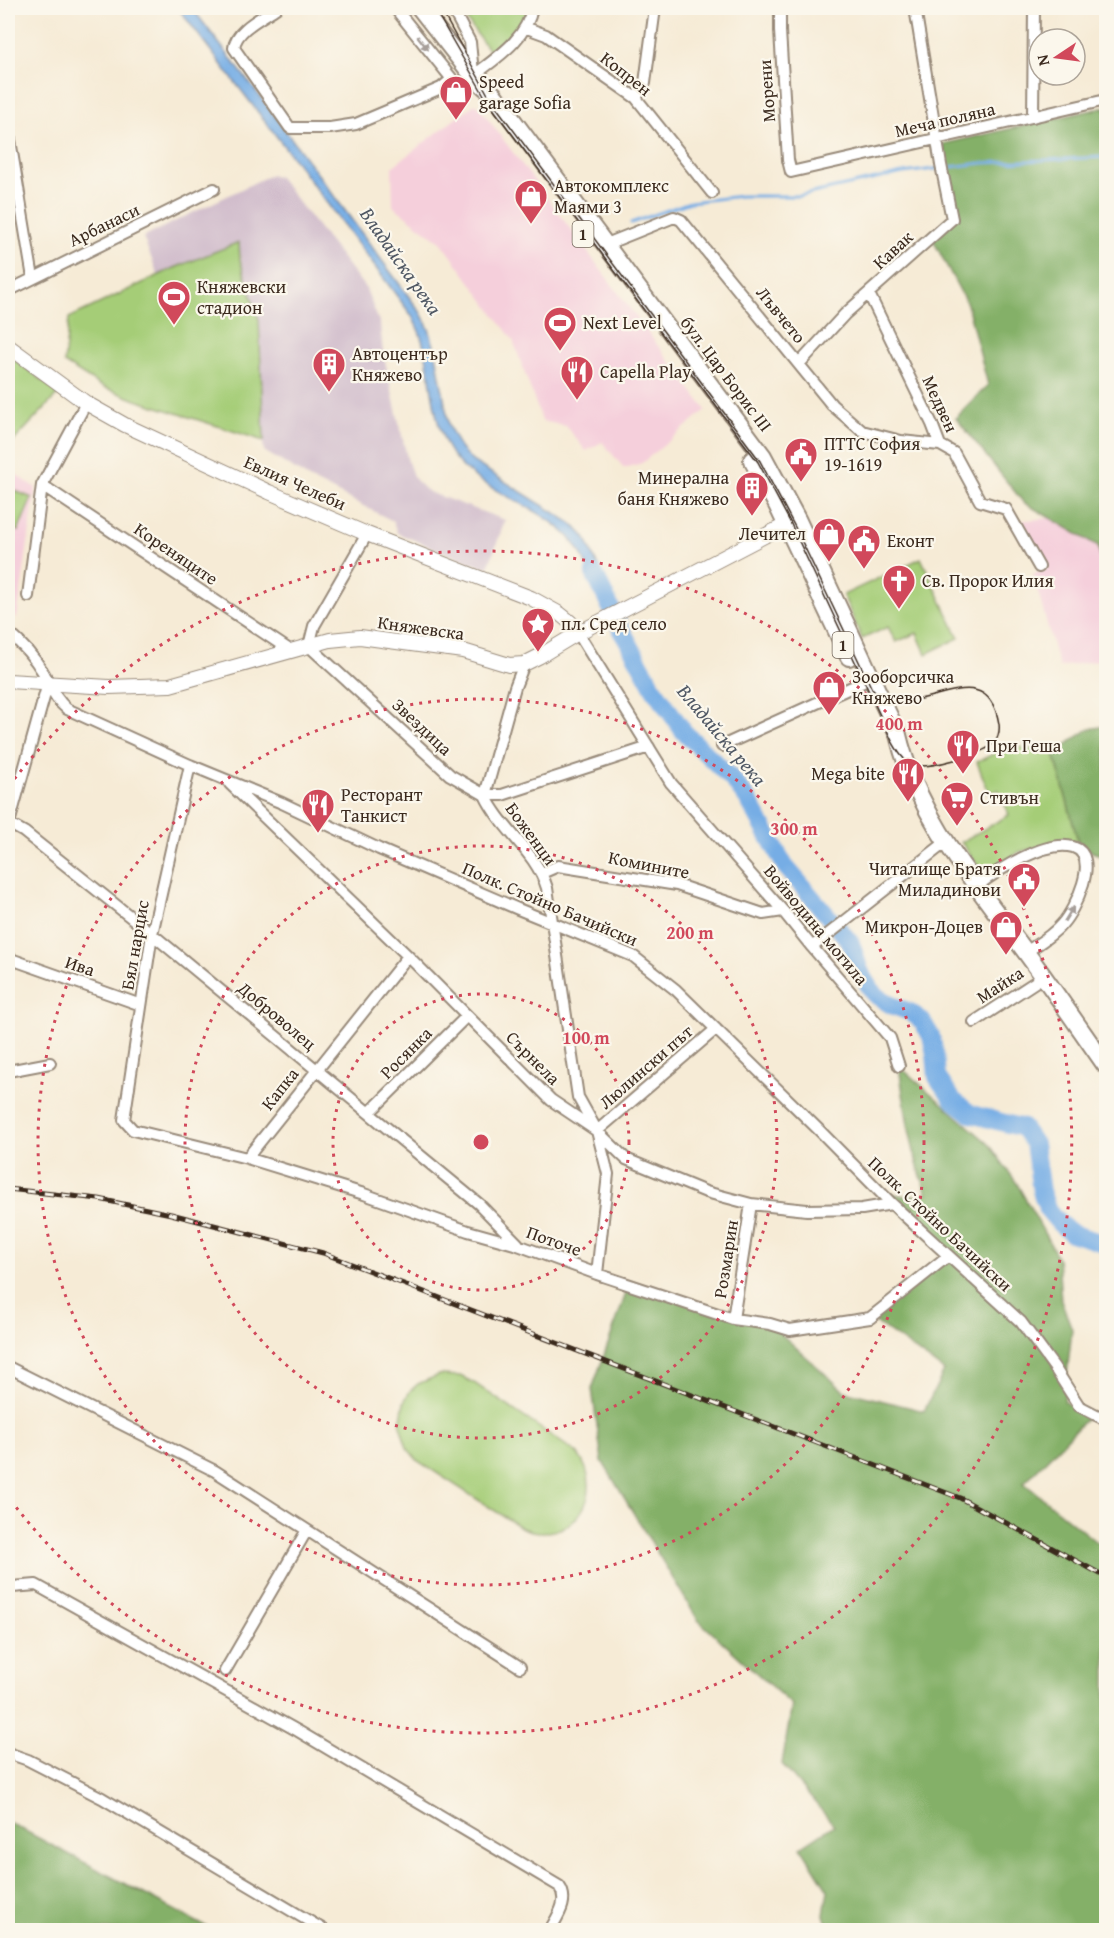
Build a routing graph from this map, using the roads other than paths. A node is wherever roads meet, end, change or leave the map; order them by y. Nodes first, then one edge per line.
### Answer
1 (276, 8) edge
2 (395, 8) edge
3 (420, 8) edge
4 (452, 8) edge
5 (532, 8) edge
6 (655, 8) edge
7 (780, 8) edge
8 (915, 8) edge
9 (1034, 8) edge
10 (526, 28) junction
11 (473, 76) junction
12 (452, 79) junction
13 (636, 98) junction
14 (1106, 98) edge
15 (1034, 117) junction
16 (8, 128) edge
17 (936, 138) junction
18 (791, 171) joint
19 (214, 189) dead end
20 (712, 193) dead end
21 (604, 245) junction
22 (33, 278) junction
23 (8, 291) edge
24 (869, 294) junction
25 (8, 346) edge
26 (799, 364) junction
27 (86, 403) junction
28 (940, 445) junction
29 (42, 485) junction
30 (792, 521) junction
31 (367, 534) junction
32 (1039, 567) dead end
33 (28, 596) dead end
34 (8, 632) edge
35 (578, 633) junction
36 (309, 646) junction
37 (291, 651) junction
38 (524, 664) junction
39 (866, 680) junction
40 (8, 681) edge
41 (48, 683) junction
42 (722, 746) dead end
43 (649, 747) junction
44 (190, 765) junction
45 (226, 780) junction
46 (485, 795) junction
47 (8, 824) edge
48 (946, 842) junction
49 (542, 873) junction
50 (977, 886) junction
51 (783, 911) junction
52 (552, 924) junction
53 (152, 934) junction
54 (815, 944) junction
55 (1026, 952) junction
56 (408, 956) junction
57 (8, 958) edge
58 (1044, 977) junction
59 (141, 1005) junction
60 (467, 1016) junction
61 (974, 1022) dead end
62 (716, 1029) junction
63 (50, 1063) dead end
64 (899, 1066) dead end
65 (1107, 1066) edge
66 (316, 1069) junction
67 (8, 1071) edge
68 (369, 1113) junction
69 (133, 1130) joint
70 (597, 1131) junction
71 (247, 1158) junction
72 (751, 1204) junction
73 (892, 1204) junction
74 (518, 1245) junction
75 (948, 1256) junction
76 (597, 1274) junction
77 (733, 1319) junction
78 (8, 1367) edge
79 (1107, 1420) edge
80 (307, 1530) junction
81 (8, 1590) edge
82 (520, 1667) dead end
83 (225, 1671) dead end
84 (8, 1753) edge
85 (324, 1930) edge
86 (550, 1930) edge

1 - 12 street
2 -> 12 street
3 - 11 main road, бул. Цар Борис III / 1
4 - 11 street, бул. Цар Борис III
5 - 10 street
6 - 13 street
7 - 18 street, Морени
8 - 17 street, Кавак
9 - 15 street
10 - 11 street
10 - 13 street, Копрен
11 - 12 street
11 - 21 main road, бул. Цар Борис III / 1
11 - 30 main road, бул. Цар Борис III / 1
13 - 20 street, Копрен
14 - 15 street, Меча поляна
15 - 17 street, Меча поляна
16 - 22 street
17 - 18 street, Меча поляна
17 - 24 street, Кавак
19 - 22 street, Арбанаси
21 - 26 street, Лъвчето
21 - 30 main road, бул. Цар Борис III / 1
22 - 23 street, Арбанаси
24 - 26 street, Кавак
24 - 28 street, Медвен
25 - 27 street, Евлия Челеби
26 - 28 street, Лъвчето
27 - 29 street
27 - 31 street, Евлия Челеби
28 - 32 street, Медвен
29 - 33 street
29 - 37 street, Кореняците
30 - 35 street
30 - 39 main road, бул. Цар Борис III / 1
31 - 35 street, Евлия Челеби
31 - 36 street
34 - 41 street, Полк. Стойно Бачийски
35 - 38 street
35 - 43 street, Войводина могила
36 - 37 street, Княжевска
36 - 38 street, Княжевска
36 - 46 street, Звездица
37 - 41 street, Княжевска
38 - 46 street, Боженци
39 - 42 street
39 - 48 main road, бул. Цар Борис III / 1
40 - 41 street, Княжевска
41 - 44 street, Полк. Стойно Бачийски
41 - 47 street
43 - 46 street
43 - 51 street, Войводина могила
44 - 45 street, Полк. Стойно Бачийски
44 - 53 street, Бял нарцис
45 - 52 street, Полк. Стойно Бачийски
45 - 56 street, Сърнела
46 - 49 street, Боженци
47 - 53 street, Доброволец
48 - 50 main road, бул. Цар Борис III / 1
48 - 54 street
49 - 51 street, Комините
49 - 52 street, Боженци
50 - 55 main road, бул. Цар Борис III / 1
55 -> 50 street
51 - 54 street, Войводина могила
52 - 62 street, Полк. Стойно Бачийски
52 - 70 street, Боженци
53 - 59 street, Бял нарцис
53 - 66 street, Доброволец
54 - 64 street, Войводина могила
55 - 58 main road, бул. Цар Борис III / 1
56 - 60 street, Сърнела
56 - 66 street, Капка
57 - 59 street, Ива
58 - 61 street, Майка
58 - 65 main road, бул. Цар Борис III / 1
59 - 69 street, Бял нарцис
60 - 68 street, Росянка
60 - 70 street, Сърнела
62 - 70 street, Люлински път
62 - 73 street, Полк. Стойно Бачийски
63 - 67 street
66 - 68 street, Доброволец
66 - 71 street, Капка
68 - 74 street, Доброволец
69 - 71 street, Поточе
70 - 72 street, Сърнела
70 - 76 street, Боженци
71 - 74 street, Поточе
72 - 73 street, Сърнела
72 - 77 street, Розмарин
73 - 75 street, Полк. Стойно Бачийски
74 - 76 street, Поточе
75 - 77 street, Поточе
75 - 79 street, Полк. Стойно Бачийски
76 - 77 street, Поточе
78 - 80 street
80 - 82 street
80 - 83 street
81 - 86 street
84 - 85 street

